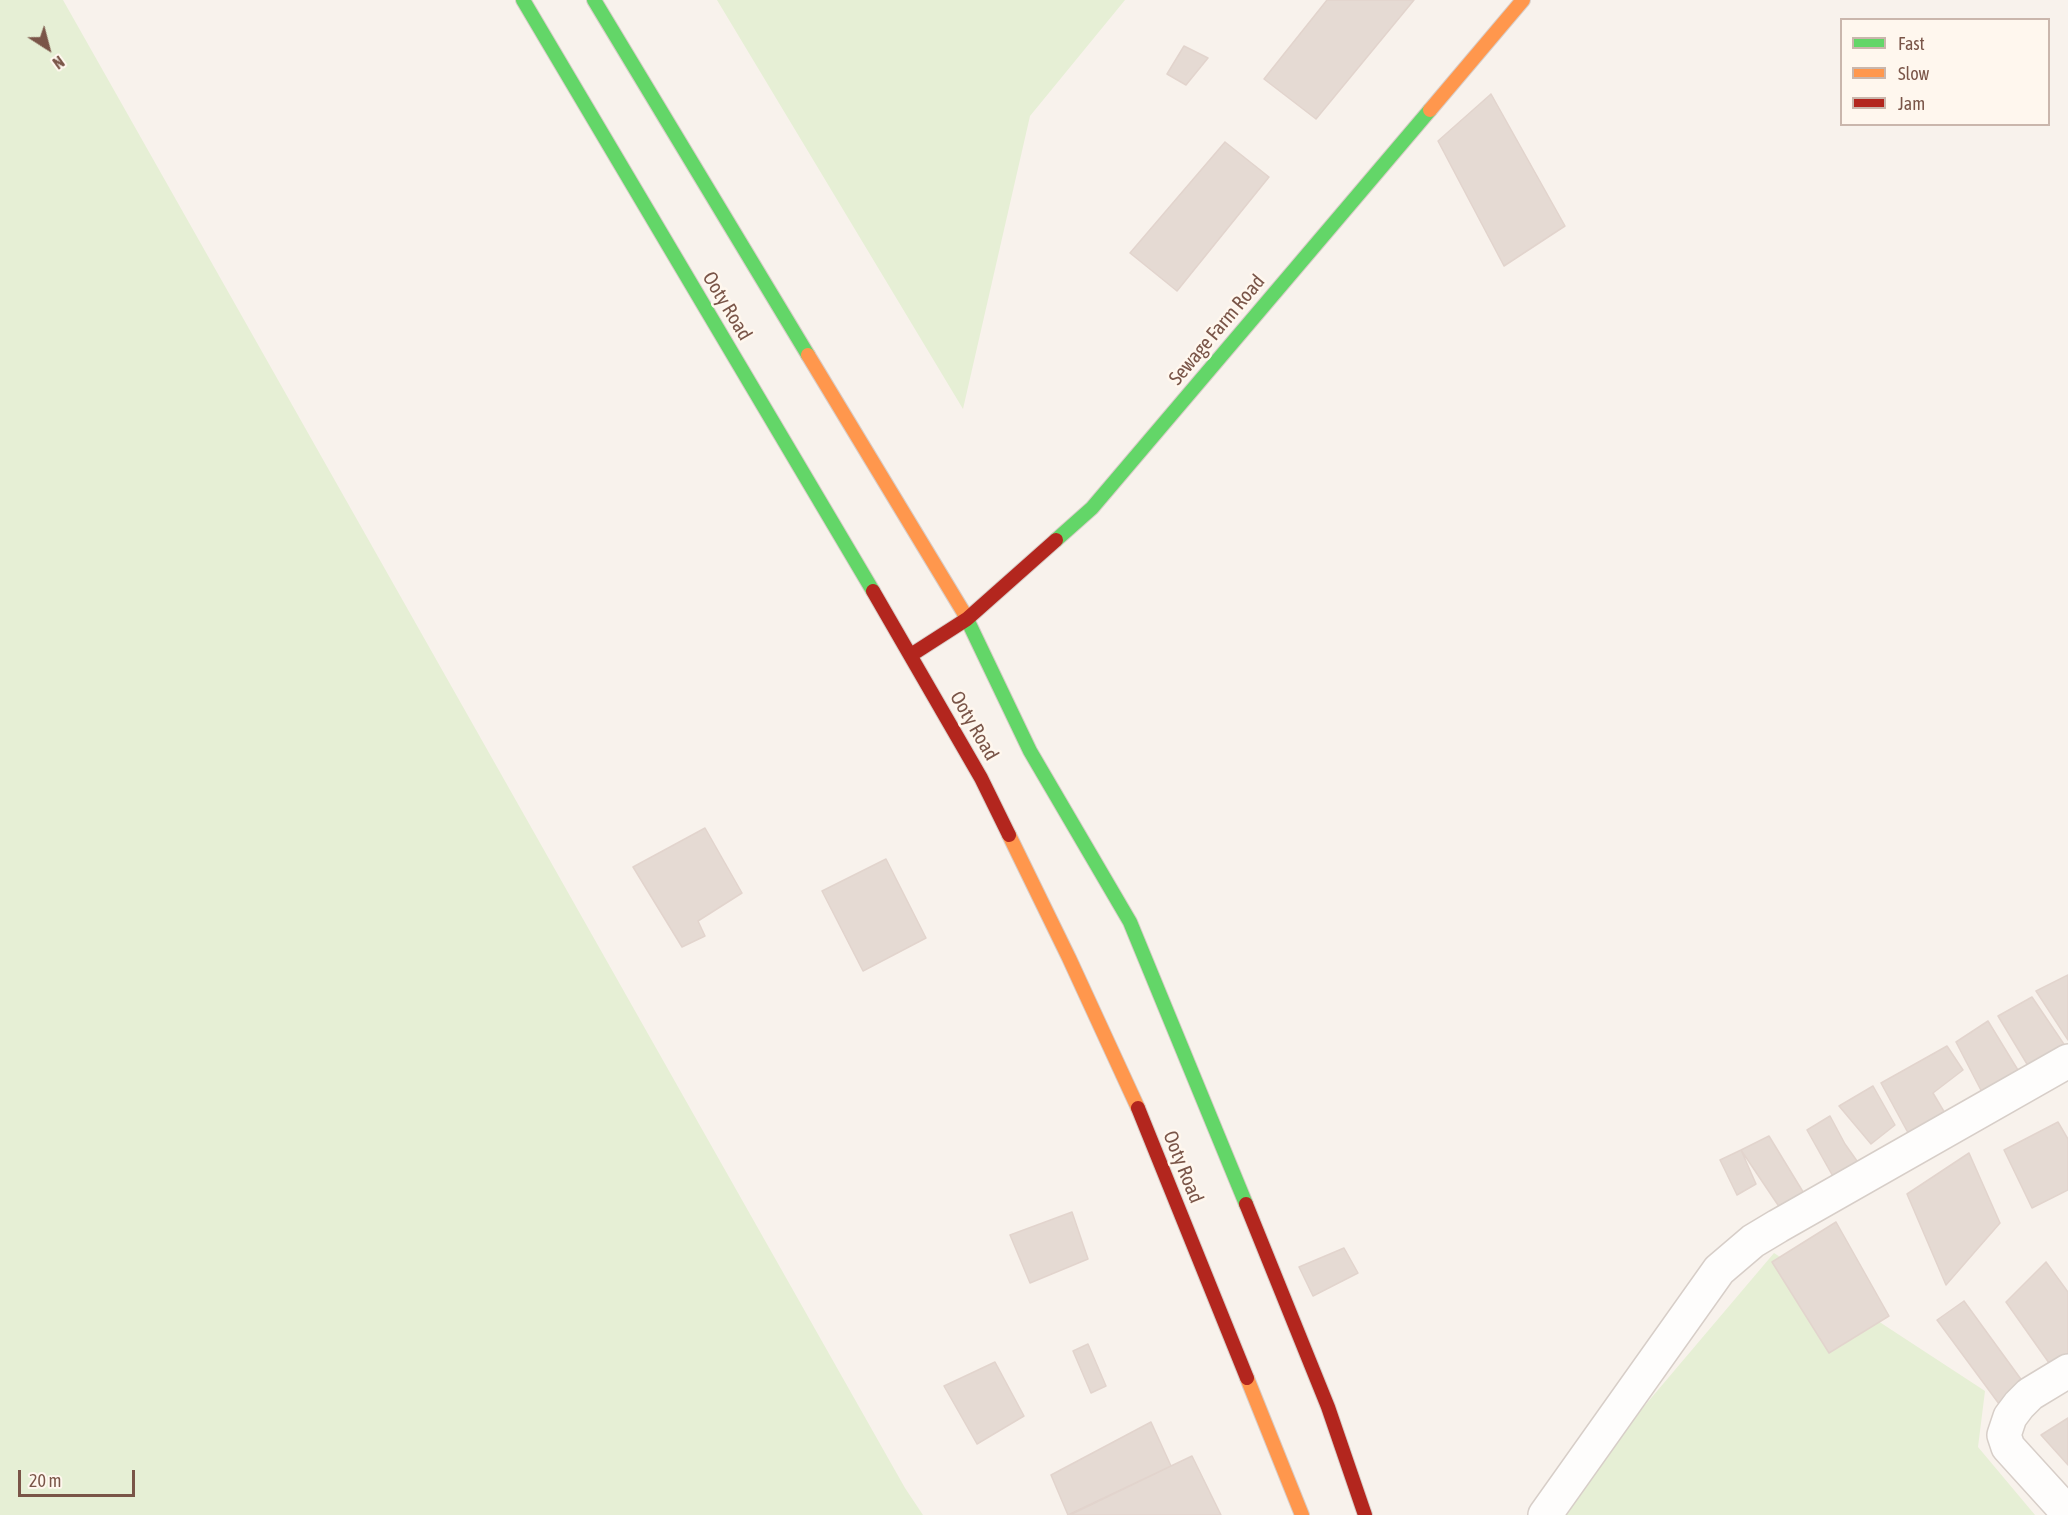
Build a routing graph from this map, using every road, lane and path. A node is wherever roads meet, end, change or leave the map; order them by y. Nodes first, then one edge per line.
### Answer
1 (523, 0) edge
2 (594, 0) edge
3 (1523, 0) edge
4 (967, 619) junction
5 (911, 655) junction
6 (2068, 1061) edge
7 (2068, 1371) edge
8 (2068, 1514) edge
9 (1302, 1515) edge
10 (1365, 1515) edge
11 (1545, 1515) edge

1 - 5 main road, Ooty Road
2 - 4 main road, Ooty Road
3 - 4 main road, Sewage Farm Road
4 - 5 main road, Sewage Farm Road
4 - 10 main road, Ooty Road
5 - 9 main road, Ooty Road
6 - 11 street
7 - 8 street

